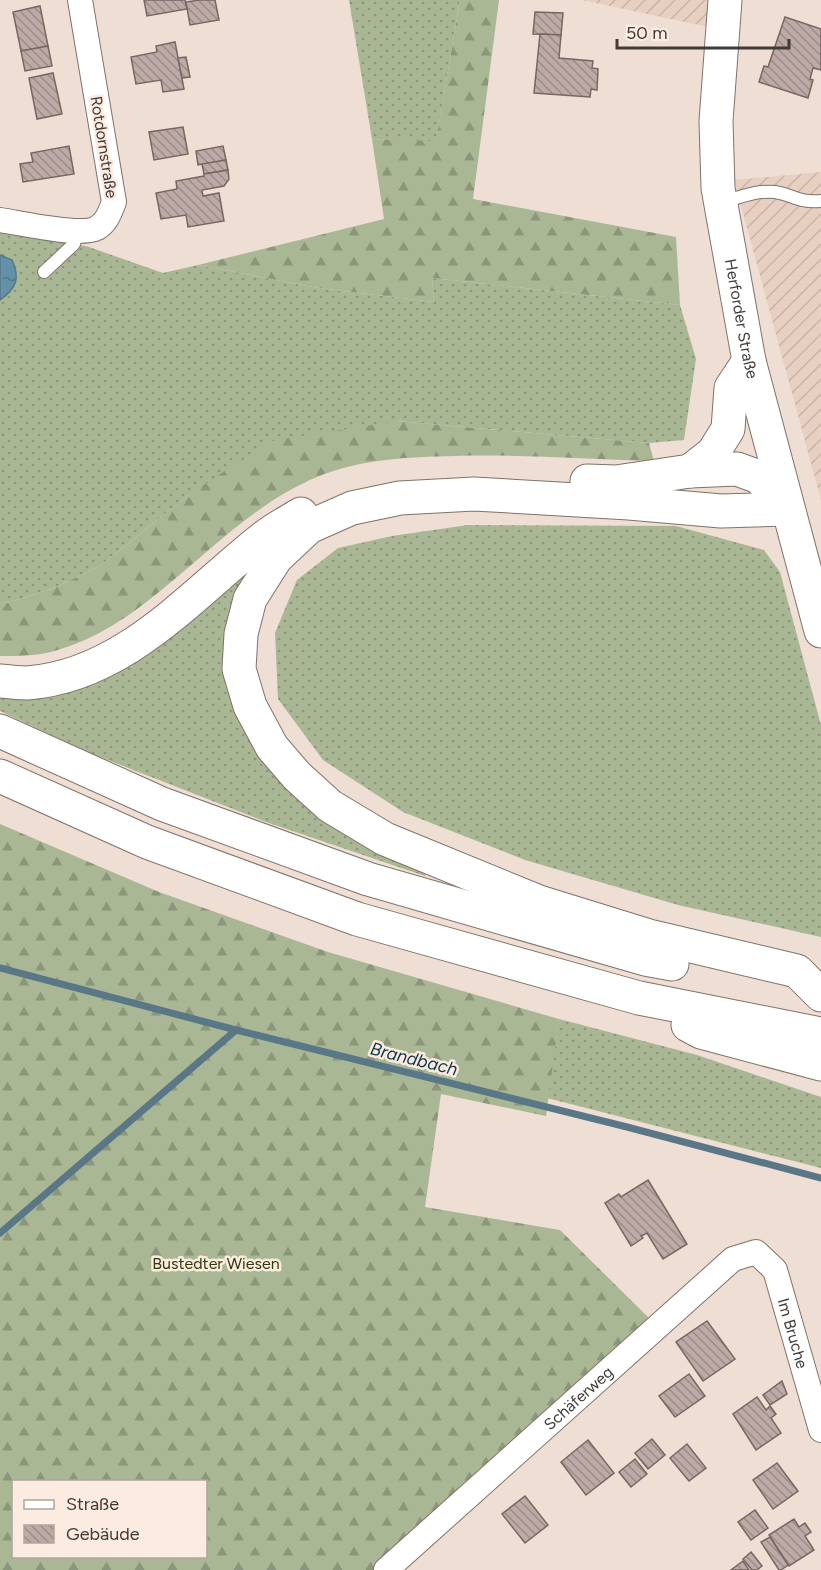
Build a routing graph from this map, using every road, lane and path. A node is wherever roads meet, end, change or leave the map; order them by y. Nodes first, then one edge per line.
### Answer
1 (80, 0) edge
2 (725, 0) edge
3 (821, 201) edge
4 (720, 202) junction
5 (0, 220) edge
6 (77, 232) junction
7 (44, 272) dead end
8 (749, 361) junction
9 (690, 471) junction
10 (787, 509) junction
11 (821, 631) edge
12 (0, 681) edge
13 (0, 731) edge
14 (0, 776) edge
15 (821, 995) edge
16 (813, 1047) edge
17 (775, 1270) joint
18 (821, 1430) edge
19 (386, 1570) edge

1 - 6 street, Rotdornstraße
2 - 4 main road, Herforder Straße
3 - 4 lane
4 - 8 main road, Herforder Straße
5 - 6 street, Rotdornstraße
6 - 7 lane
8 - 9 main road
8 - 10 main road, Herforder Straße
9 - 10 main road
9 - 12 main road
10 - 11 main road, Herforder Straße
10 - 15 main road
13 - 15 main road
14 - 16 main road
17 - 18 street, Im Bruche
17 - 19 street, Schäferweg

